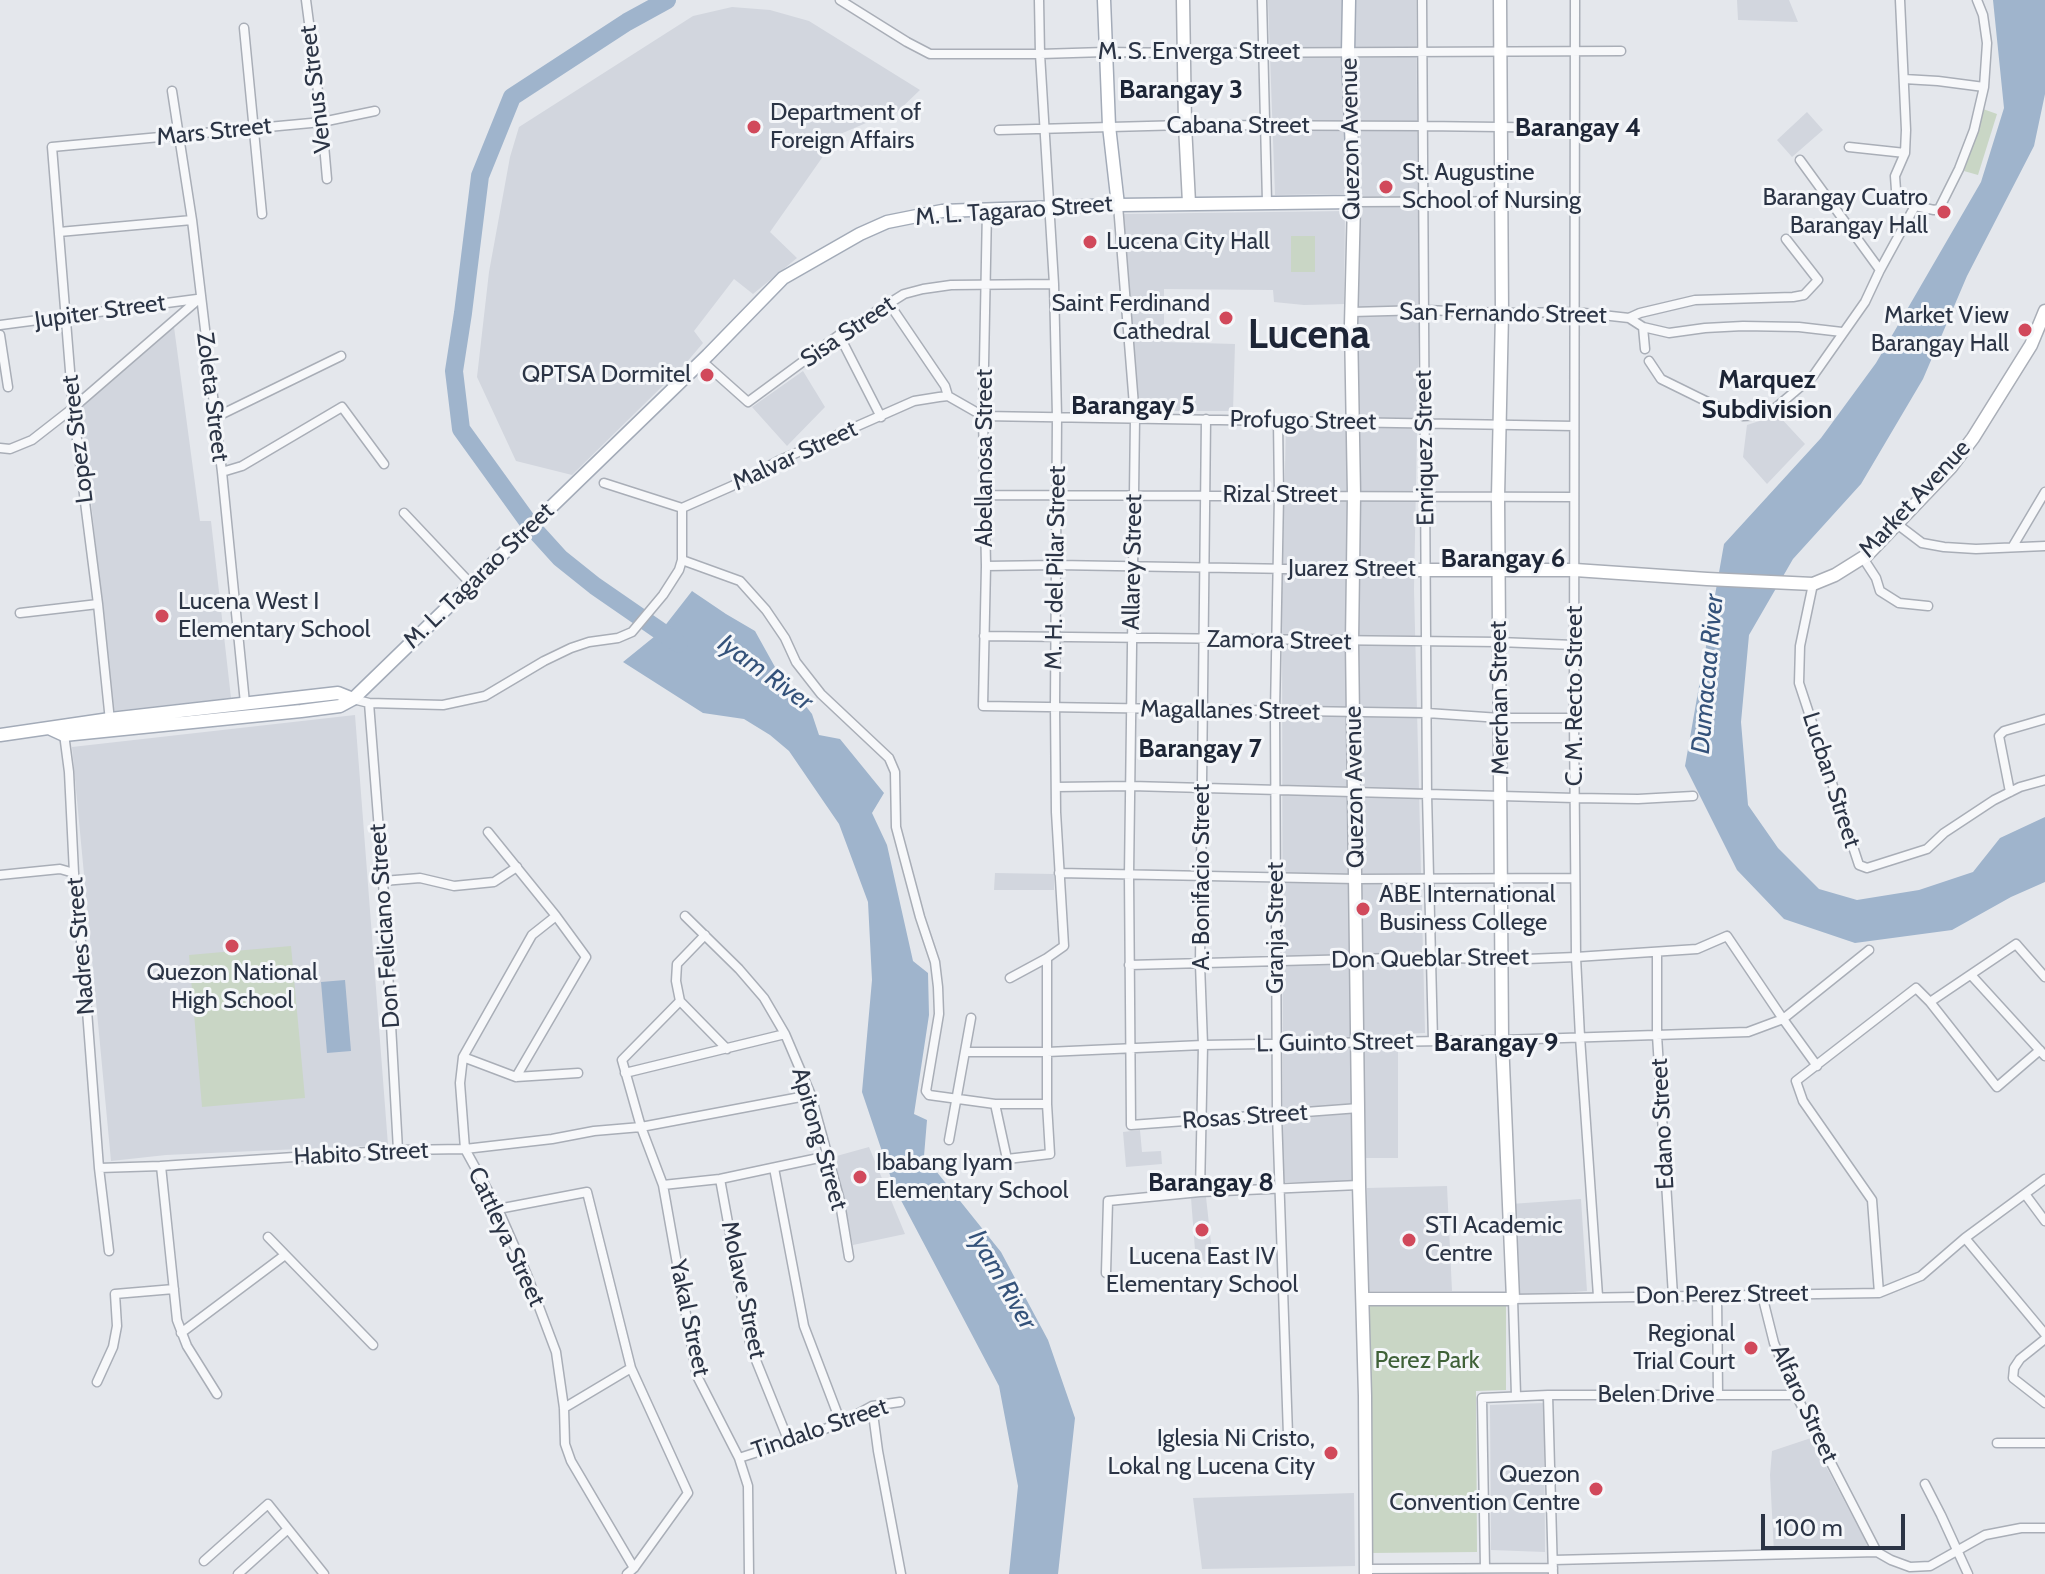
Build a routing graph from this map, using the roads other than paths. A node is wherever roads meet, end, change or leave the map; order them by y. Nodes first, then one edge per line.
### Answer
1 (306, 0) edge
2 (840, 0) edge
3 (1039, 0) edge
4 (1104, 0) edge
5 (1183, 0) edge
6 (1262, 0) edge
7 (1349, 0) edge
8 (1422, 0) edge
9 (1500, 0) edge
10 (1575, 0) edge
11 (1900, 0) edge
12 (1977, 0) edge
13 (244, 28) dead end
14 (1621, 51) dead end
15 (1105, 52) junction
16 (1263, 52) junction
17 (1422, 52) junction
18 (1501, 52) junction
19 (1573, 52) junction
20 (1184, 53) junction
21 (1348, 53) junction
22 (1040, 54) junction
23 (1904, 79) junction
24 (1984, 87) junction
25 (172, 91) dead end
26 (375, 111) dead end
27 (322, 122) junction
28 (1185, 125) junction
29 (1109, 126) junction
30 (1352, 126) junction
31 (1424, 126) junction
32 (253, 127) junction
33 (1265, 127) junction
34 (1045, 128) junction
35 (1500, 128) junction
36 (1574, 128) junction
37 (999, 130) dead end
38 (180, 136) junction
39 (52, 147) joint
40 (1849, 147) dead end
41 (1905, 153) junction
42 (1800, 160) dead end
43 (327, 179) dead end
44 (1424, 201) junction
45 (1501, 201) junction
46 (1574, 201) junction
47 (1267, 202) junction
48 (1354, 202) junction
49 (1189, 203) junction
50 (1118, 205) junction
51 (1915, 206) junction
52 (1049, 207) junction
53 (987, 209) junction
54 (262, 214) dead end
55 (192, 220) junction
56 (59, 232) junction
57 (1786, 239) dead end
58 (1880, 270) junction
59 (1054, 284) junction
60 (986, 285) junction
61 (200, 298) junction
62 (888, 302) junction
63 (1425, 310) junction
64 (2045, 311) edge
65 (1351, 312) junction
66 (1575, 312) junction
67 (1502, 313) junction
68 (66, 317) junction
69 (1629, 318) junction
70 (0, 325) edge
71 (1643, 327) junction
72 (1842, 332) junction
73 (0, 335) edge
74 (839, 335) junction
75 (2031, 345) junction
76 (1645, 349) dead end
77 (2045, 352) edge
78 (341, 356) dead end
79 (702, 361) junction
80 (1649, 361) dead end
81 (8, 387) dead end
82 (948, 396) junction
83 (73, 408) junction
84 (983, 416) junction
85 (881, 417) junction
86 (1057, 417) junction
87 (214, 418) junction
88 (1135, 418) junction
89 (1206, 419) junction
90 (1278, 420) junction
91 (1352, 423) junction
92 (1424, 424) junction
93 (1500, 425) junction
94 (1574, 426) junction
95 (0, 448) edge
96 (384, 464) dead end
97 (222, 472) junction
98 (604, 483) dead end
99 (2045, 492) edge
100 (986, 495) junction
101 (1057, 495) junction
102 (1134, 495) junction
103 (1205, 495) junction
104 (1279, 495) junction
105 (1354, 495) junction
106 (1426, 496) junction
107 (1498, 497) junction
108 (1573, 497) junction
109 (682, 508) junction
110 (404, 513) dead end
111 (1897, 524) junction
112 (2013, 546) junction
113 (2045, 546) edge
114 (1863, 558) junction
115 (682, 560) junction
116 (1057, 565) junction
117 (986, 566) junction
118 (1134, 567) junction
119 (1205, 568) junction
120 (1277, 569) junction
121 (1352, 570) junction
122 (1427, 570) junction
123 (1575, 570) junction
124 (1499, 571) junction
125 (1813, 584) junction
126 (472, 585) junction
127 (98, 604) junction
128 (1928, 606) dead end
129 (20, 613) dead end
130 (984, 636) junction
131 (1055, 636) junction
132 (1131, 637) junction
133 (1204, 639) junction
134 (1277, 640) junction
135 (1426, 641) junction
136 (1352, 642) junction
137 (1499, 642) junction
138 (1574, 645) junction
139 (353, 699) junction
140 (245, 703) junction
141 (369, 703) junction
142 (983, 706) joint
143 (1055, 706) junction
144 (1131, 709) junction
145 (1203, 710) junction
146 (1275, 712) junction
147 (1354, 713) junction
148 (1427, 713) junction
149 (1500, 718) junction
150 (1574, 718) junction
151 (2045, 719) edge
152 (110, 724) junction
153 (59, 729) junction
154 (0, 735) edge
155 (2045, 780) edge
156 (1131, 786) junction
157 (1056, 787) junction
158 (1202, 788) junction
159 (1276, 789) junction
160 (1354, 792) junction
161 (2010, 792) junction
162 (1427, 794) junction
163 (1501, 795) junction
164 (1693, 796) dead end
165 (1575, 798) junction
166 (488, 832) dead end
167 (517, 867) junction
168 (74, 873) junction
169 (1059, 873) junction
170 (0, 875) edge
171 (1129, 875) junction
172 (1201, 876) junction
173 (1276, 878) junction
174 (1575, 878) junction
175 (1356, 879) junction
176 (1430, 879) junction
177 (1501, 879) junction
178 (383, 881) junction
179 (556, 916) junction
180 (685, 916) dead end
181 (705, 935) junction
182 (1869, 950) dead end
183 (1657, 952) junction
184 (1432, 957) junction
185 (1576, 957) junction
186 (1047, 958) junction
187 (1357, 959) junction
188 (1502, 960) junction
189 (1277, 962) junction
190 (1200, 964) junction
191 (1129, 965) junction
192 (1972, 976) junction
193 (2045, 977) edge
194 (1010, 978) dead end
195 (680, 1001) junction
196 (1930, 1002) junction
197 (971, 1018) dead end
198 (1783, 1019) junction
199 (785, 1034) junction
200 (1657, 1035) junction
201 (1580, 1037) junction
202 (1502, 1040) junction
203 (1433, 1041) junction
204 (1358, 1043) junction
205 (1277, 1044) junction
206 (1203, 1045) junction
207 (1130, 1048) junction
208 (727, 1049) junction
209 (966, 1052) junction
210 (1047, 1052) junction
211 (2042, 1053) edge
212 (463, 1057) junction
213 (1817, 1066) junction
214 (578, 1073) dead end
215 (625, 1073) junction
216 (516, 1077) junction
217 (811, 1095) junction
218 (957, 1099) junction
219 (995, 1104) junction
220 (1047, 1104) junction
221 (1359, 1108) junction
222 (1277, 1114) junction
223 (1201, 1120) junction
224 (1131, 1125) joint
225 (641, 1127) junction
226 (949, 1140) dead end
227 (465, 1149) junction
228 (398, 1150) junction
229 (828, 1156) junction
230 (161, 1166) junction
231 (99, 1168) junction
232 (774, 1168) junction
233 (720, 1179) junction
234 (2045, 1179) edge
235 (663, 1185) junction
236 (1359, 1185) junction
237 (1279, 1190) junction
238 (1200, 1192) junction
239 (2025, 1194) junction
240 (498, 1209) junction
241 (2045, 1221) edge
242 (268, 1237) dead end
243 (1965, 1238) junction
244 (109, 1251) dead end
245 (285, 1255) junction
246 (849, 1257) dead end
247 (1106, 1273) dead end
248 (174, 1289) junction
249 (1879, 1293) junction
250 (1717, 1295) junction
251 (1762, 1295) junction
252 (1598, 1296) junction
253 (1673, 1296) junction
254 (1363, 1299) junction
255 (1513, 1299) junction
256 (181, 1333) junction
257 (2045, 1336) edge
258 (373, 1345) dead end
259 (631, 1368) junction
260 (97, 1382) dead end
261 (217, 1394) dead end
262 (1516, 1395) junction
263 (1548, 1395) junction
264 (1718, 1395) junction
265 (1796, 1395) junction
266 (900, 1402) dead end
267 (2045, 1403) edge
268 (872, 1406) junction
269 (564, 1408) junction
270 (841, 1423) junction
271 (1288, 1435) dead end
272 (789, 1442) junction
273 (1997, 1443) dead end
274 (2045, 1443) edge
275 (739, 1458) junction
276 (1925, 1484) dead end
277 (2045, 1528) edge
278 (288, 1529) junction
279 (1957, 1551) junction
280 (1877, 1552) junction
281 (204, 1561) dead end
282 (1553, 1567) edge
283 (1485, 1568) junction
284 (630, 1571) edge
285 (1366, 1571) edge
286 (238, 1574) edge
287 (324, 1574) edge
288 (749, 1574) edge
289 (901, 1574) edge
290 (1968, 1574) edge

1 - 27 street, Venus Street
2 - 22 street, M. S. Enverga Street
3 - 22 street, M. H. del Pilar Street
4 - 15 main road, Allarey Street
5 - 20 main road
6 - 16 street
7 - 21 main road, Quezon Avenue
8 - 17 street, Enriquez Street
9 - 18 main road, Merchan Street
10 - 19 street, C. M. Recto Street
11 - 23 street
12 - 24 street
13 - 32 street
14 - 19 street, M. S. Enverga Street
15 - 20 street, M. S. Enverga Street
15 - 22 street, M. S. Enverga Street
15 - 29 main road, Allarey Street
16 - 20 street, M. S. Enverga Street
16 - 21 street, M. S. Enverga Street
16 - 33 street
17 - 18 street, M. S. Enverga Street
17 - 21 street, M. S. Enverga Street
17 - 31 street, Enriquez Street
18 - 19 street, M. S. Enverga Street
18 - 35 main road, Merchan Street
19 - 36 street, C. M. Recto Street
20 - 28 main road
21 - 30 main road, Quezon Avenue
22 - 34 street, M. H. del Pilar Street
23 - 24 street
23 - 41 street
24 - 51 street
25 - 38 street, Zoleta Street
26 - 27 street, Mars Street
27 - 32 street, Mars Street
27 - 43 street, Venus Street
28 - 29 street, Cabana Street
28 - 33 street, Cabana Street
28 - 49 main road
29 - 34 street, Cabana Street
29 - 50 main road, Allarey Street
30 - 31 street, Cabana Street
30 - 33 street, Cabana Street
30 - 48 main road, Quezon Avenue
31 - 35 street, Cabana Street
31 - 44 street, Enriquez Street
32 - 38 street, Mars Street
32 - 54 street
33 - 47 street
34 - 37 street, Cabana Street
34 - 52 street, M. H. del Pilar Street
35 - 36 street, Cabana Street
35 - 45 main road, Merchan Street
36 - 46 street, C. M. Recto Street
38 - 39 street, Mars Street
38 - 55 street, Zoleta Street
39 - 56 street, Lopez Street
40 - 41 street
41 - 51 street
42 - 58 street
44 - 45 street, M. L. Tagarao Street
44 - 48 street, M. L. Tagarao Street
44 - 63 street, Enriquez Street
45 - 46 street, M. L. Tagarao Street
45 - 67 main road, Merchan Street
46 - 66 street, C. M. Recto Street
47 - 48 main road, M. L. Tagarao Street
47 - 49 main road, M. L. Tagarao Street
48 - 65 main road, Quezon Avenue
49 - 50 main road, M. L. Tagarao Street
50 - 52 main road, M. L. Tagarao Street
50 - 88 street, Allarey Street
51 - 58 street
52 - 53 main road, M. L. Tagarao Street
52 - 59 street, M. H. del Pilar Street
53 - 60 street, Abellanosa Street
53 - 79 main road, M. L. Tagarao Street
55 - 56 street
55 - 61 street, Zoleta Street
56 - 68 street, Lopez Street
57 - 69 street
58 - 72 street
59 - 60 street, Sisa Street
59 - 86 street, M. H. del Pilar Street
60 - 62 street, Sisa Street
60 - 84 street, Abellanosa Street
61 - 68 street, Jupiter Street
61 - 83 street
61 - 87 street, Zoleta Street
62 - 74 street, Sisa Street
62 - 82 street
63 - 65 street, San Fernando Street
63 - 67 street, San Fernando Street
63 - 92 street, Enriquez Street
64 - 75 main road, Market Avenue
65 - 91 main road, Quezon Avenue
66 - 67 street, San Fernando Street
66 - 69 street, San Fernando Street
66 - 94 street, C. M. Recto Street
67 - 93 main road, Merchan Street
68 - 70 street, Jupiter Street
68 - 83 street, Lopez Street
69 - 71 street, San Fernando Street
71 - 72 street, San Fernando Street
71 - 76 street
72 - 80 street
73 - 81 street
74 - 79 street, Sisa Street
74 - 85 street
75 - 77 main road
75 - 111 main road, Market Avenue
78 - 87 street
79 - 126 main road, M. L. Tagarao Street
82 - 84 street
82 - 85 street, Malvar Street
83 - 95 street
83 - 127 street, Lopez Street
84 - 86 street, Profugo Street
84 - 100 street, Abellanosa Street
85 - 109 street, Malvar Street
86 - 88 street, Profugo Street
86 - 101 street, M. H. del Pilar Street
87 - 97 street, Zoleta Street
88 - 89 street, Profugo Street
88 - 102 street, Allarey Street
89 - 90 street, Profugo Street
89 - 103 street, A. Bonifacio Street
90 - 91 street, Profugo Street
90 - 104 street, Granja Street
91 - 92 street, Profugo Street
91 - 105 main road, Quezon Avenue
92 - 93 street, Profugo Street
92 - 106 street, Enriquez Street
93 - 94 street, Profugo Street
93 - 107 main road, Merchan Street
94 - 108 street, C. M. Recto Street
96 - 97 street
97 - 140 street, Zoleta Street
98 - 109 street
99 - 112 street
100 - 101 street, Rizal Street
100 - 117 street, Abellanosa Street
101 - 102 street, Rizal Street
101 - 116 street, M. H. del Pilar Street
102 - 103 street, Rizal Street
102 - 118 street, Allarey Street
103 - 104 street, Rizal Street
103 - 119 street, A. Bonifacio Street
104 - 105 street, Rizal Street
104 - 120 street, Granja Street
105 - 106 street, Rizal Street
105 - 121 main road, Quezon Avenue
106 - 107 street, Rizal Street
106 - 122 street, Enriquez Street
107 - 108 street, Rizal Street
107 - 124 main road, Merchan Street
108 - 123 street, C. M. Recto Street
109 - 115 street
110 - 126 street
111 - 112 street
111 - 114 main road, Market Avenue
112 - 113 street
114 - 125 main road, Market Avenue
114 - 128 street
115 - 141 street
115 - 218 street
116 - 117 street, Juarez Street
116 - 118 street, Juarez Street
116 - 131 street, M. H. del Pilar Street
117 - 130 street, Abellanosa Street
118 - 119 street, Juarez Street
118 - 132 street, Allarey Street
119 - 120 street, Juarez Street
119 - 133 street, A. Bonifacio Street
120 - 121 street, Juarez Street
120 - 134 street, Granja Street
121 - 122 main road, Juarez Street
121 - 136 main road, Quezon Avenue
122 - 124 main road, Juarez Street
122 - 135 street, Enriquez Street
123 - 124 main road, Juarez Street
123 - 125 main road, Juarez Street
123 - 138 street, C. M. Recto Street
124 - 137 main road, Merchan Street
125 - 161 street, Lucban Street
126 - 139 main road, M. L. Tagarao Street
127 - 129 street
127 - 152 street, Lopez Street
130 - 131 street, Zamora Street
130 - 142 street, Abellanosa Street
131 - 132 street, Zamora Street
131 - 143 street, M. H. del Pilar Street
132 - 133 street, Zamora Street
132 - 144 street, Allarey Street
133 - 134 street, Zamora Street
133 - 145 street, A. Bonifacio Street
134 - 136 street, Zamora Street
134 - 146 street, Granja Street
135 - 136 street, Zamora Street
135 - 137 street, Zamora Street
135 - 148 street, Enriquez Street
136 - 147 main road, Quezon Avenue
137 - 138 street, Zamora Street
137 - 149 main road, Merchan Street
138 - 150 street, C. M. Recto Street
139 - 140 main road, M. L. Tagarao Street
139 - 141 street
139 - 152 main road, M. L. Tagarao Street
140 - 152 main road, M. L. Tagarao Street
141 - 178 street, Don Feliciano Street
142 - 143 street, Magallanes Street
143 - 144 street, Magallanes Street
143 - 157 street, M. H. del Pilar Street
144 - 145 street, Magallanes Street
144 - 156 street, Allarey Street
145 - 146 street, Magallanes Street
145 - 158 street, A. Bonifacio Street
146 - 147 street, Magallanes Street
146 - 159 street, Granja Street
147 - 148 street, Magallanes Street
147 - 160 main road, Quezon Avenue
148 - 149 street, Magallanes Street
148 - 162 street, Enriquez Street
149 - 150 street, Magallanes Street
149 - 163 main road, Merchan Street
150 - 165 street, C. M. Recto Street
151 - 161 street
152 - 153 main road, M. L. Tagarao Street
153 - 154 main road, M. L. Tagarao Street
153 - 168 street, Nadres Street
155 - 161 street, Lucban Street
156 - 157 street
156 - 158 street
156 - 171 street, Allarey Street
157 - 169 street, M. H. del Pilar Street
158 - 159 street
158 - 172 street, A. Bonifacio Street
159 - 160 street
159 - 173 street, Granja Street
160 - 162 street
160 - 175 main road, Quezon Avenue
162 - 163 street
162 - 176 street, Enriquez Street
163 - 165 street
163 - 177 main road, Merchan Street
164 - 165 street
165 - 174 street, C. M. Recto Street
166 - 167 street
167 - 178 street
167 - 179 street
168 - 170 street
168 - 231 street, Nadres Street
169 - 171 street
169 - 186 street, M. H. del Pilar Street
171 - 172 street
171 - 191 street, Allarey Street
172 - 173 street
172 - 190 street, A. Bonifacio Street
173 - 175 street
173 - 189 street, Granja Street
174 - 177 street
174 - 185 street, C. M. Recto Street
175 - 176 street
175 - 187 main road, Quezon Avenue
176 - 177 street
176 - 184 street, Enriquez Street
177 - 188 main road, Merchan Street
178 - 228 street, Don Feliciano Street
179 - 212 street, Cattleya Street
179 - 216 street
180 - 181 street, Apitong Street
181 - 195 street
181 - 199 street, Apitong Street
182 - 198 street, L. Guinto Street
183 - 185 street, Don Queblar Street
183 - 198 street, Don Queblar Street
183 - 200 street, Edano Street
184 - 187 street, Don Queblar Street
184 - 188 street, Don Queblar Street
184 - 203 street, Enriquez Street
185 - 188 street, Don Queblar Street
185 - 201 street, C. M. Recto Street
186 - 194 street
186 - 210 street, M. H. del Pilar Street
187 - 189 street, Don Queblar Street
187 - 204 main road, Quezon Avenue
188 - 202 main road, Merchan Street
189 - 190 street, Don Queblar Street
189 - 205 street, Granja Street
190 - 191 street, Don Queblar Street
190 - 206 street, A. Bonifacio Street
191 - 207 street, Allarey Street
192 - 193 street
192 - 196 street
192 - 211 street
195 - 208 street
195 - 215 street, Yakal Street
196 - 211 street
196 - 213 street
197 - 209 street
198 - 200 street, L. Guinto Street
198 - 213 street
199 - 208 street
199 - 217 street, Apitong Street
200 - 201 street, L. Guinto Street
200 - 253 street, Edano Street
201 - 202 street, L. Guinto Street
201 - 252 street, C. M. Recto Street
202 - 203 street, L. Guinto Street
202 - 255 main road, Merchan Street
203 - 204 street, L. Guinto Street
204 - 205 street, L. Guinto Street
204 - 221 main road, Quezon Avenue
205 - 206 street, L. Guinto Street
205 - 222 street, Granja Street
206 - 207 street, L. Guinto Street
206 - 223 street, A. Bonifacio Street
207 - 210 street, L. Guinto Street
207 - 224 street, Allarey Street
208 - 215 street
209 - 210 street, L. Guinto Street
209 - 218 street
210 - 220 street, M. H. del Pilar Street
212 - 216 street
212 - 227 street, Cattleya Street
213 - 249 street
214 - 216 street
215 - 225 street, Yakal Street
217 - 225 street, Habito Street
217 - 229 street, Apitong Street
218 - 219 street
218 - 226 street
219 - 220 street
219 - 220 street, M. H. del Pilar Street
221 - 222 street, Rosas Street
221 - 236 main road, Quezon Avenue
222 - 223 street, Rosas Street
222 - 237 street, Granja Street
223 - 224 street, Rosas Street
223 - 238 street, A. Bonifacio Street
225 - 227 street, Habito Street
225 - 235 street, Yakal Street
227 - 228 street, Habito Street
227 - 240 street, Cattleya Street
228 - 230 street, Habito Street
229 - 232 street
229 - 246 street, Apitong Street
230 - 231 street, Habito Street
230 - 248 street
231 - 244 street, Nadres Street
232 - 233 street
232 - 270 street
233 - 235 street
233 - 272 street, Molave Street
234 - 239 street, Don Perez Street
235 - 275 street, Yakal Street
236 - 237 street
236 - 254 main road, Quezon Avenue
237 - 238 street
237 - 271 street, Granja Street
238 - 247 street
239 - 241 street
239 - 243 street, Don Perez Street
240 - 259 street
240 - 269 street, Cattleya Street
242 - 245 street
243 - 249 street, Don Perez Street
243 - 257 street
245 - 256 street
245 - 258 street
248 - 256 street
248 - 260 street
249 - 251 street, Don Perez Street
250 - 251 street, Don Perez Street
250 - 253 street, Don Perez Street
250 - 264 street
251 - 265 street, Alfaro Street
252 - 253 street, Don Perez Street
252 - 255 street, Don Perez Street
254 - 255 main road, Don Perez Street
254 - 285 main road, Quezon Avenue
255 - 262 street, Merchan Street
256 - 261 street
257 - 267 street
259 - 269 street
259 - 284 street
262 - 263 street, Belen Drive
262 - 283 street, Belen Drive
263 - 264 street, Belen Drive
263 - 282 street
264 - 265 street, Belen Drive
265 - 280 street, Alfaro Street
266 - 268 street, Tindalo Street
268 - 270 street, Tindalo Street
268 - 289 street
269 - 284 street, Cattleya Street
270 - 272 street, Tindalo Street
272 - 275 street, Tindalo Street
273 - 274 street
275 - 288 street, Yakal Street
276 - 279 street
277 - 279 street
278 - 281 street
278 - 286 street
278 - 287 street
279 - 280 street
279 - 290 street
280 - 282 street
282 - 283 street
283 - 285 street

